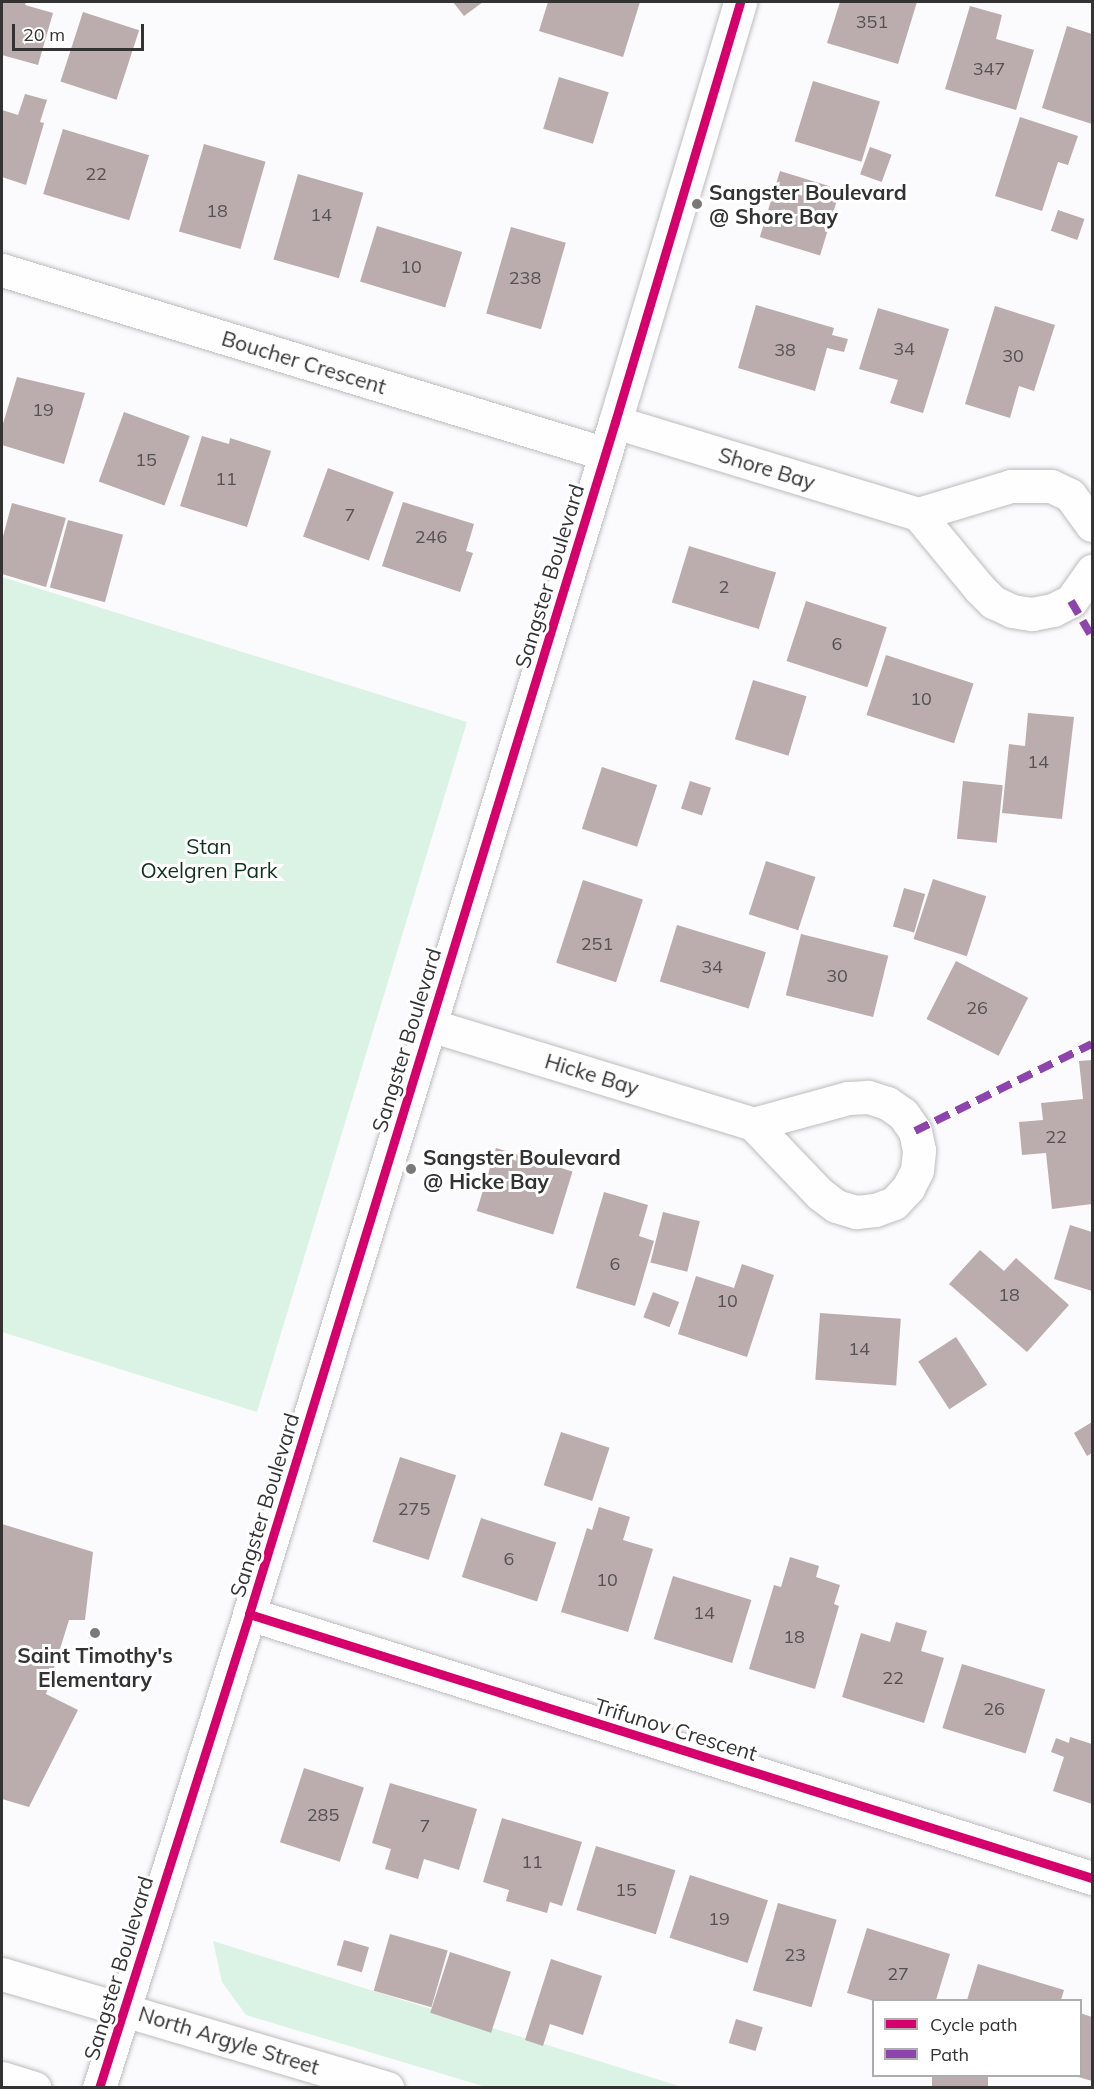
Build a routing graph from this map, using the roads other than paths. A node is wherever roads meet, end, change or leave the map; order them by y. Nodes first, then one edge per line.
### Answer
1 (740, 2) edge
2 (2, 270) edge
3 (615, 422) junction
4 (606, 454) junction
5 (918, 514) junction
6 (1092, 525) edge
7 (1092, 571) edge
8 (430, 1024) junction
9 (753, 1124) junction
10 (249, 1614) junction
11 (1092, 1878) edge
12 (2, 1974) edge
13 (124, 2008) junction
14 (2, 2078) edge
15 (34, 2088) edge
16 (99, 2088) edge
17 (387, 2088) edge

1 - 3 street, Sangster Boulevard
2 - 4 street, Boucher Crescent
3 - 4 street, Sangster Boulevard
3 - 5 street, Shore Bay
4 - 8 street, Sangster Boulevard
5 - 6 street
5 - 7 street
8 - 9 street, Hicke Bay
8 - 10 street, Sangster Boulevard
9 - 9 street, Hicke Bay
10 - 11 street, Trifunov Crescent
10 - 13 street, Sangster Boulevard
12 - 13 street, North Argyle Street
13 - 16 street, Sangster Boulevard
13 - 17 street, North Argyle Street
14 - 15 street

